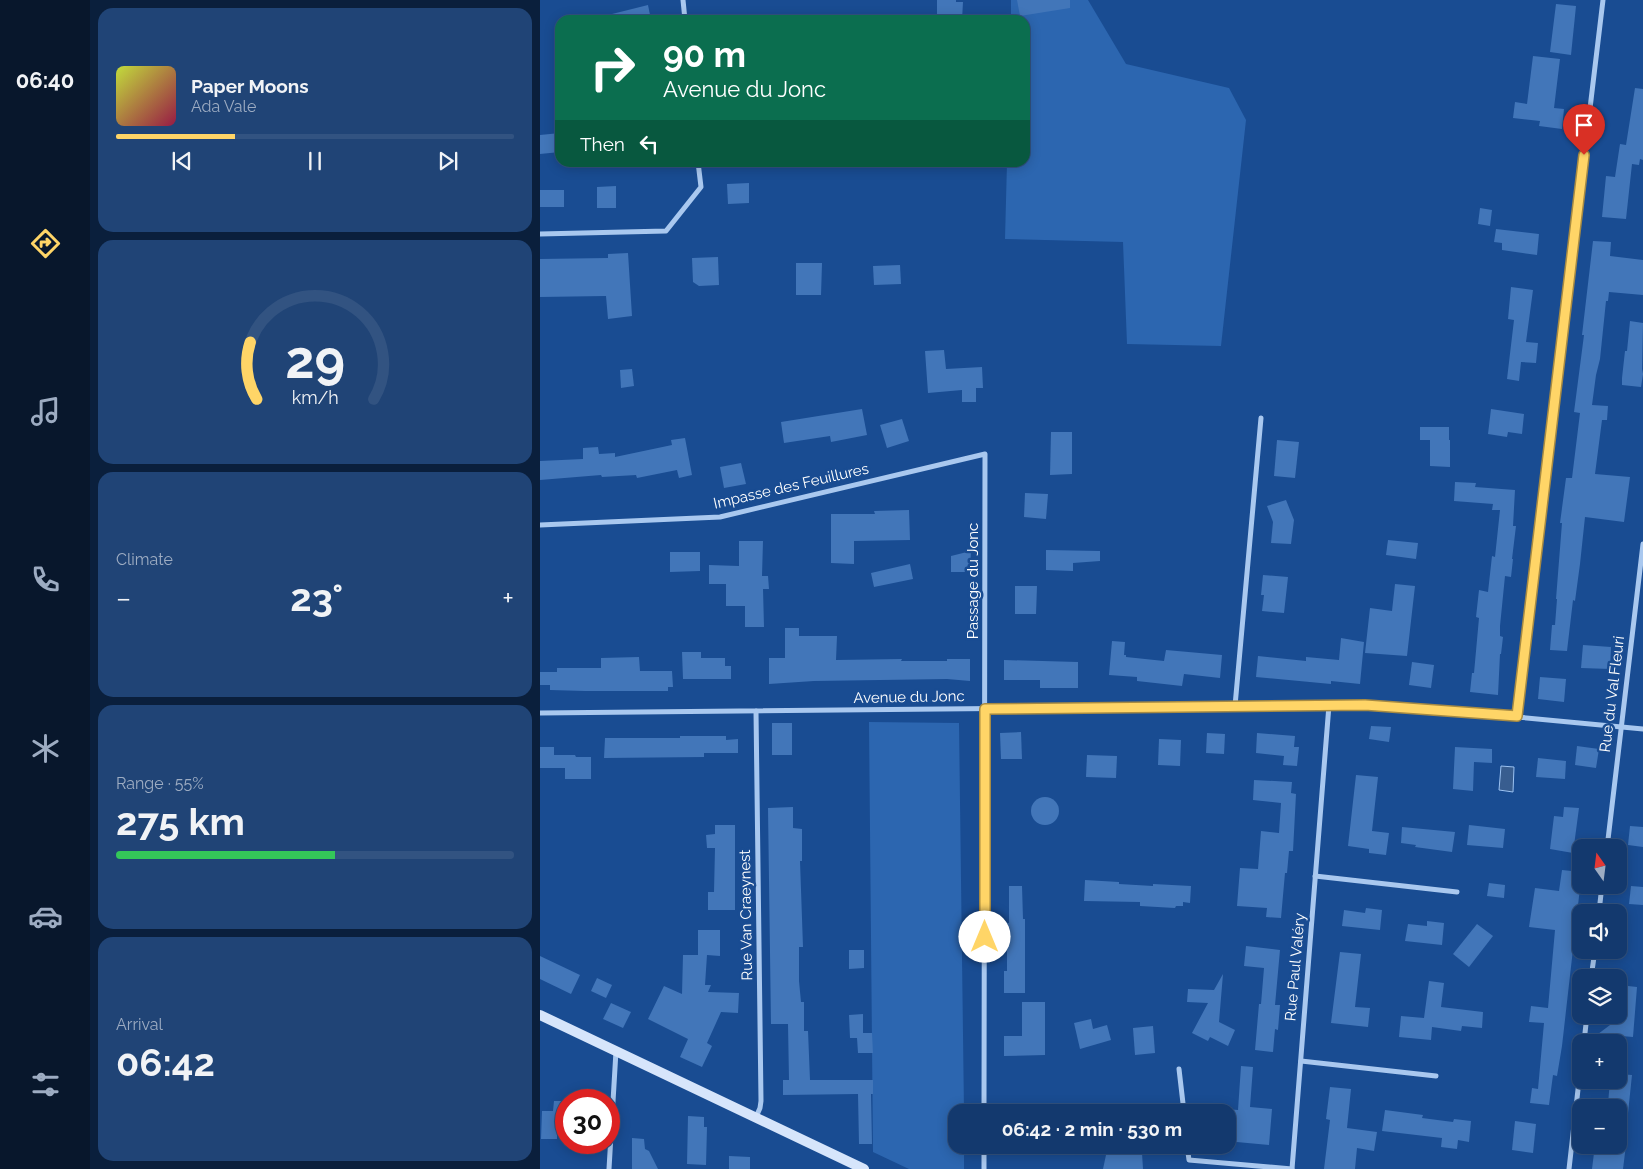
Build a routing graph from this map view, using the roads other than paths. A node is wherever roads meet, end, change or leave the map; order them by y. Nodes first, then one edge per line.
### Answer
1 (683, 0) edge
2 (1603, 0) edge
3 (684, 15) edge
4 (698, 167) edge
5 (540, 234) edge
6 (1262, 418) dead end
7 (985, 454) joint
8 (540, 525) edge
9 (1643, 544) edge
10 (1329, 705) junction
11 (1235, 706) junction
12 (985, 709) junction
13 (756, 711) junction
14 (540, 713) edge
15 (1517, 716) junction
16 (1621, 728) junction
17 (1643, 729) edge
18 (1608, 839) edge
19 (1315, 876) junction
20 (1457, 892) dead end
21 (540, 1015) edge
22 (616, 1051) junction
23 (1301, 1061) junction
24 (1179, 1069) dead end
25 (1436, 1076) dead end
26 (1578, 1089) edge
27 (984, 1104) edge
28 (1183, 1104) edge
29 (755, 1118) junction
30 (984, 1154) edge
31 (1189, 1154) edge
32 (609, 1169) edge
33 (864, 1169) edge
34 (984, 1169) edge
35 (1292, 1169) edge
36 (1569, 1169) edge

1 - 3 street
2 - 15 street
4 - 5 street
6 - 11 street
7 - 8 street, Impasse des Feuillures
7 - 12 street, Passage du Jonc
9 - 16 street, Rue du Val Fleuri
10 - 11 street, Avenue du Jonc
10 - 15 street, Avenue du Jonc
10 - 19 street, Rue Paul Valéry
11 - 12 street, Avenue du Jonc
12 - 13 street, Avenue du Jonc
12 - 27 street, Passage du Jonc
13 - 14 street, Avenue du Jonc
13 - 29 street, Rue Van Craeynest
15 - 16 street, Avenue du Jonc
16 - 17 street, Avenue du Jonc
16 - 18 street, Rue du Val Fleuri
19 - 20 street
19 - 23 street, Rue Paul Valéry
21 - 22 main road
22 - 29 main road
22 - 32 street
23 - 25 street
23 - 35 street, Rue Paul Valéry
24 - 28 street
26 - 36 street
29 - 33 main road
30 - 34 street
31 - 35 street, Rue Paul Valéry

